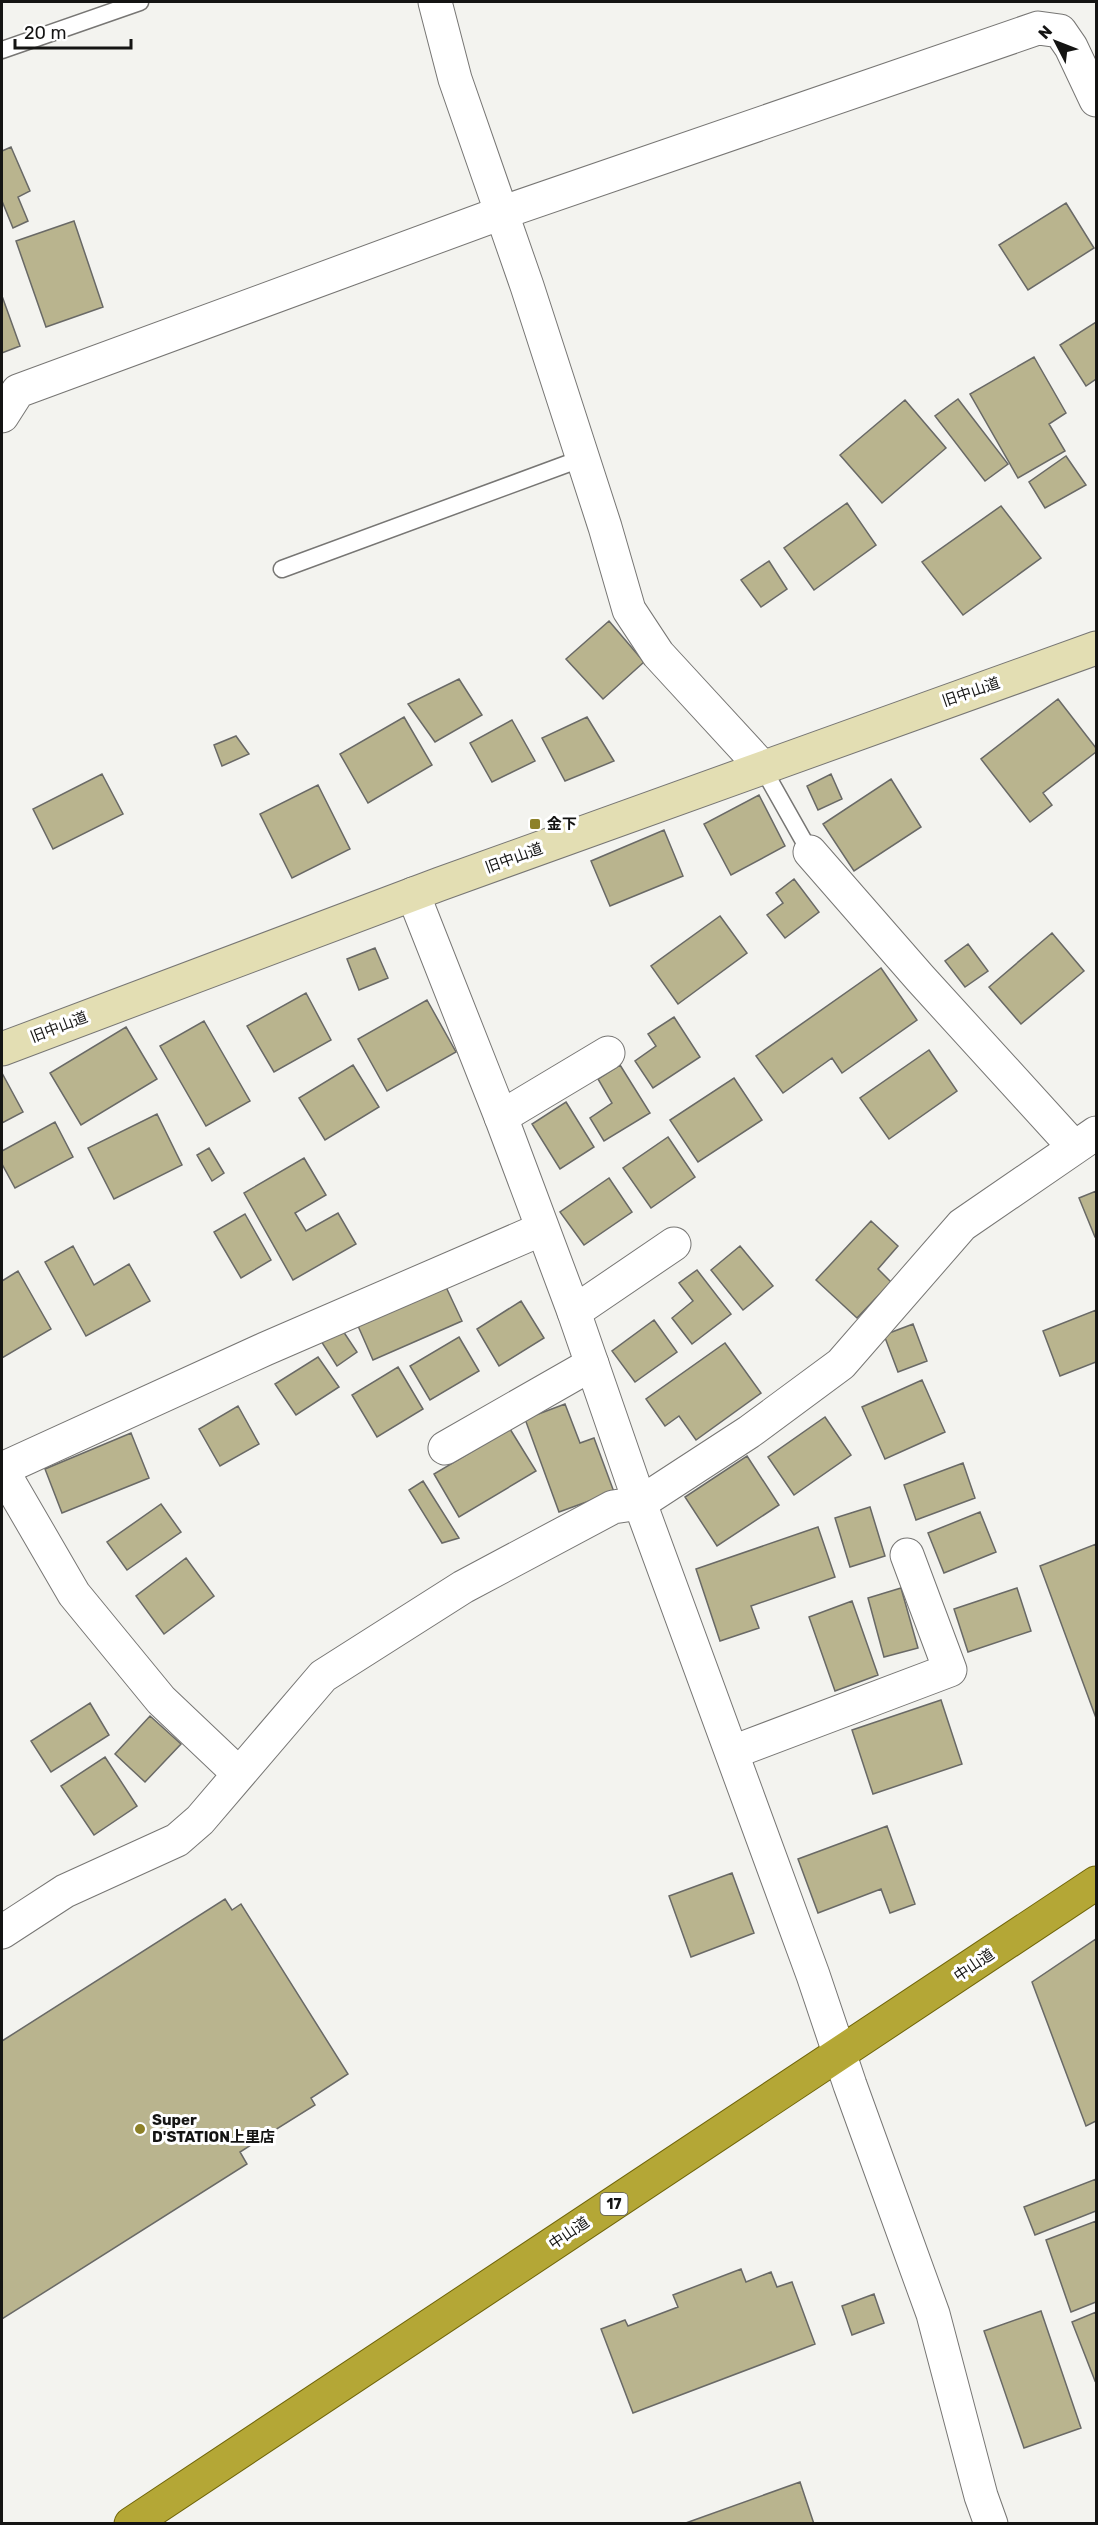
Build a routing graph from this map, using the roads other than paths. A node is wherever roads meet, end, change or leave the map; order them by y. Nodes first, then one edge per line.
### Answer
1 (140, 2) edge
2 (435, 2) edge
3 (2, 50) edge
4 (1096, 100) edge
5 (501, 213) junction
6 (7, 398) edge
7 (582, 458) junction
8 (282, 569) dead end
9 (1096, 648) edge
10 (762, 767) junction
11 (810, 852) joint
12 (413, 894) junction
13 (2, 1049) edge
14 (608, 1053) dead end
15 (501, 1117) junction
16 (1085, 1140) edge
17 (542, 1229) junction
18 (674, 1244) dead end
19 (574, 1312) junction
20 (592, 1365) junction
21 (445, 1448) dead end
22 (2, 1469) edge
23 (640, 1503) junction
24 (908, 1556) dead end
25 (732, 1752) junction
26 (239, 1774) junction
27 (1096, 1883) edge
28 (2, 1932) edge
29 (839, 2054) junction
30 (131, 2523) edge
31 (991, 2523) edge

1 - 3 lane
2 - 5 street
4 - 5 street
5 - 6 street
5 - 7 street
7 - 8 lane
7 - 10 street
9 - 10 main road, 旧中山道
10 - 11 lane
10 - 12 main road, 旧中山道
11 - 16 street
12 - 13 main road, 旧中山道
12 - 15 street
14 - 15 street
15 - 17 street
16 - 23 street
17 - 19 street
17 - 22 street
18 - 19 street
19 - 20 street
20 - 21 street
20 - 23 street
22 - 26 street
23 - 25 street
23 - 26 street
24 - 25 street
25 - 29 street
26 - 28 street
27 - 29 highway, 中山道 / 17
29 - 30 highway, 中山道 / 17
29 - 31 street

